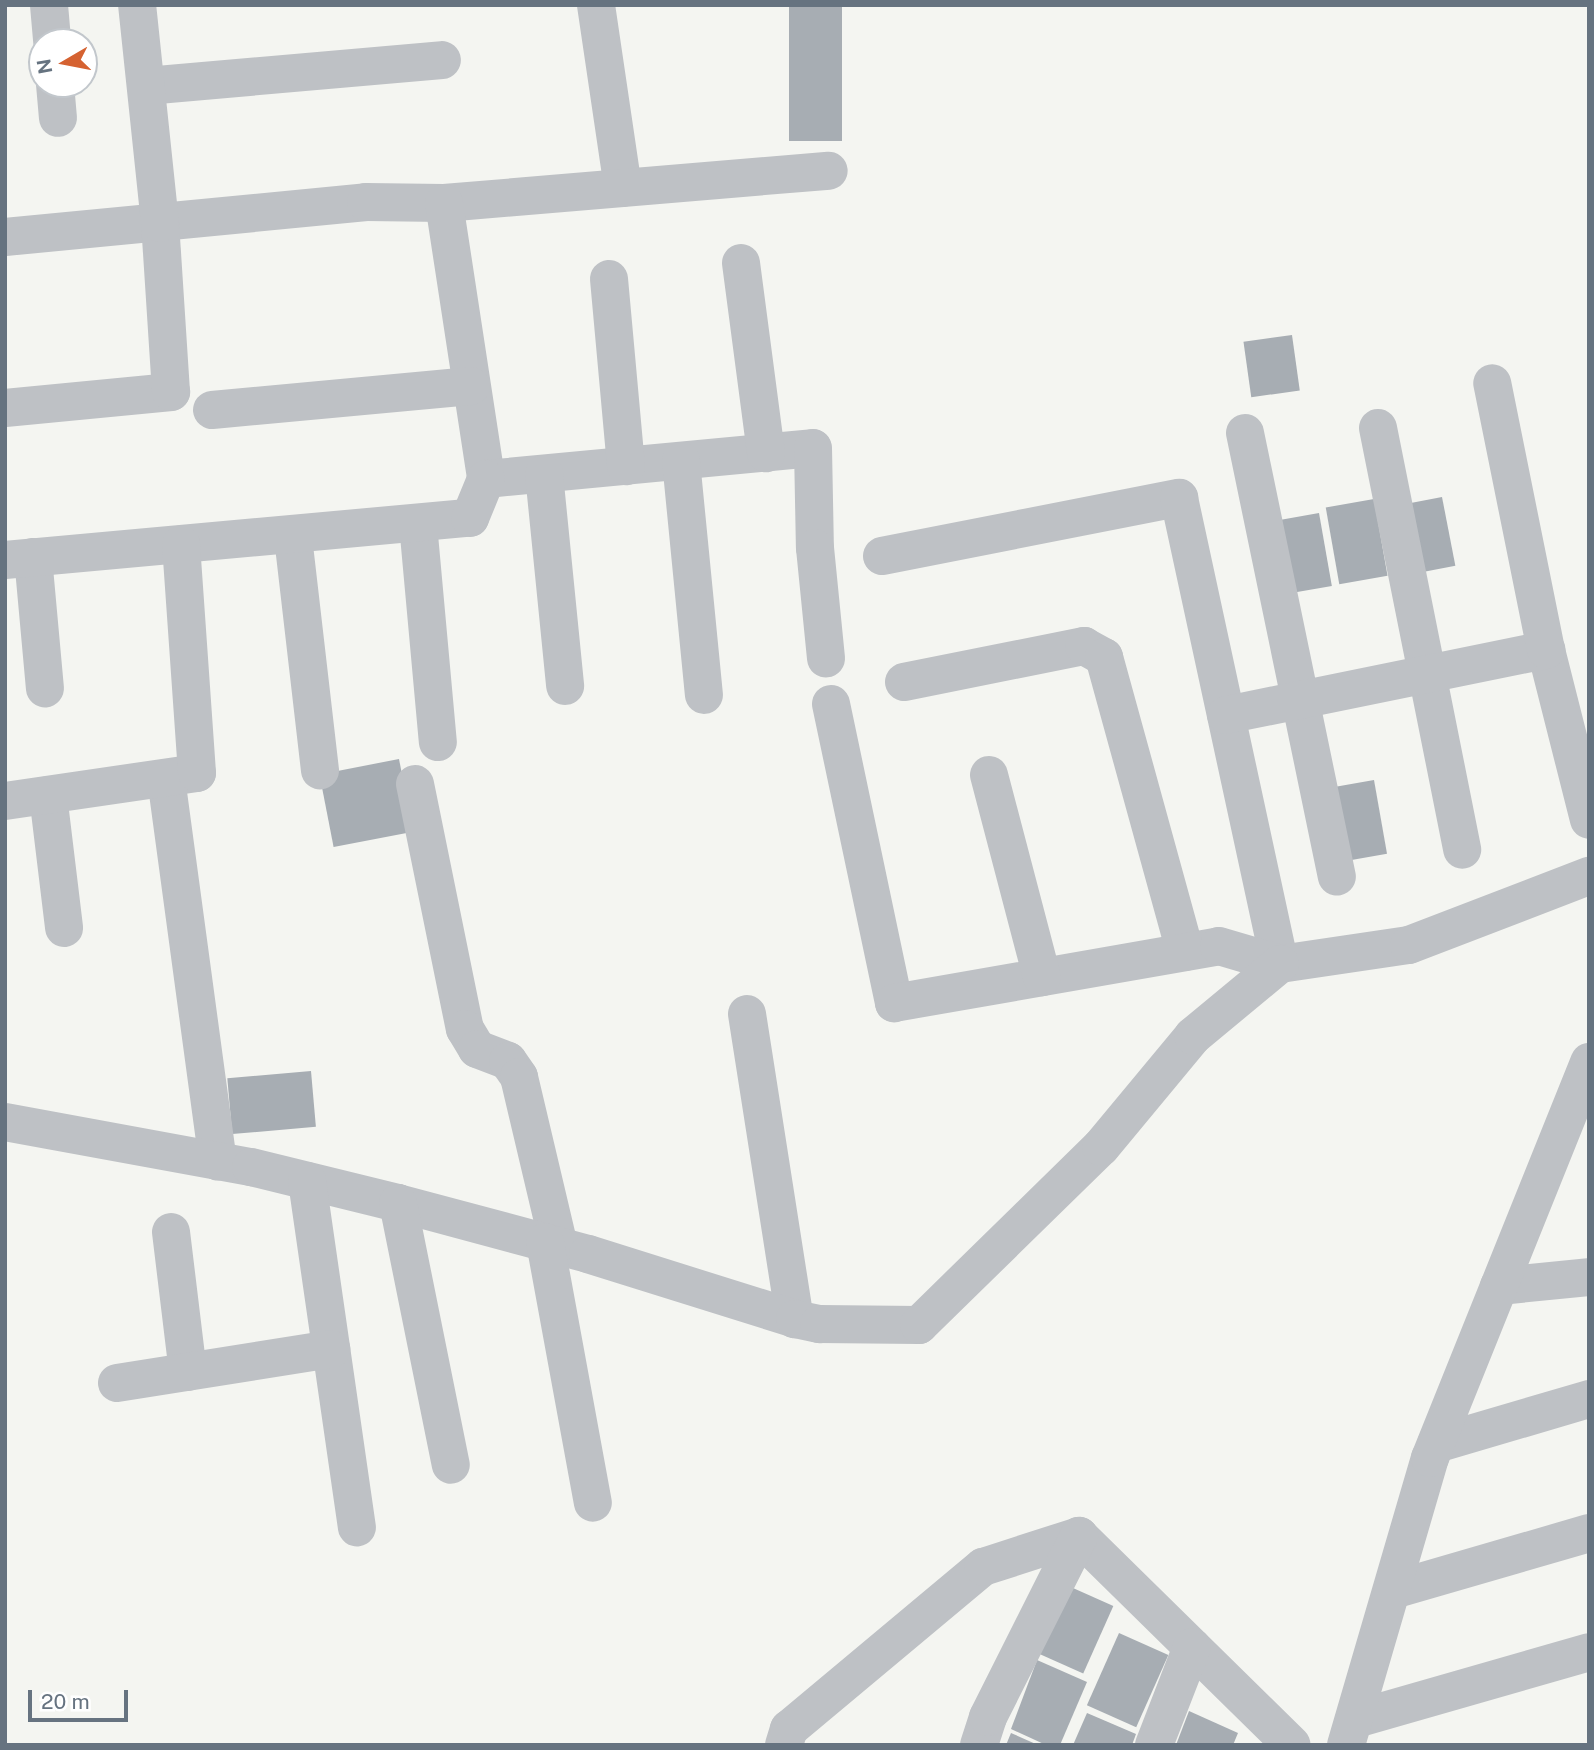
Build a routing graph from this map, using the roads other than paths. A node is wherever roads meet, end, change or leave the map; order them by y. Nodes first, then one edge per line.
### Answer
1 (48, 5) edge
2 (137, 5) edge
3 (596, 5) edge
4 (50, 28) edge
5 (442, 60) dead end
6 (146, 86) junction
7 (829, 171) dead end
8 (623, 188) junction
9 (444, 202) junction
10 (160, 223) junction
11 (5, 237) edge
12 (741, 263) dead end
13 (609, 279) dead end
14 (1492, 383) dead end
15 (471, 386) junction
16 (5, 408) edge
17 (212, 411) dead end
18 (1378, 428) dead end
19 (1245, 433) dead end
20 (766, 453) junction
21 (681, 461) junction
22 (626, 466) junction
23 (544, 474) junction
24 (486, 480) junction
25 (418, 524) junction
26 (293, 537) junction
27 (181, 545) junction
28 (882, 556) dead end
29 (19, 559) edge
30 (1546, 650) junction
31 (826, 658) dead end
32 (1424, 675) junction
33 (904, 682) dead end
34 (565, 686) dead end
35 (45, 688) dead end
36 (704, 695) dead end
37 (1299, 701) junction
38 (831, 704) dead end
39 (1226, 715) junction
40 (438, 742) dead end
41 (320, 769) dead end
42 (989, 775) dead end
43 (166, 778) junction
44 (415, 784) dead end
45 (48, 795) junction
46 (5, 801) edge
47 (1589, 820) edge
48 (1462, 850) dead end
49 (1589, 876) edge
50 (1337, 877) dead end
51 (64, 928) dead end
52 (1185, 951) junction
53 (1280, 964) junction
54 (1042, 977) junction
55 (747, 1014) dead end
56 (1589, 1062) edge
57 (5, 1122) edge
58 (218, 1161) junction
59 (307, 1181) junction
60 (398, 1203) junction
61 (171, 1232) dead end
62 (552, 1244) junction
63 (1589, 1277) edge
64 (1499, 1286) junction
65 (795, 1319) junction
66 (331, 1349) junction
67 (188, 1372) junction
68 (117, 1383) dead end
69 (1589, 1399) edge
70 (1436, 1444) junction
71 (451, 1465) dead end
72 (593, 1503) dead end
73 (357, 1527) dead end
74 (1589, 1533) edge
75 (1079, 1536) junction
76 (1393, 1590) junction
77 (1192, 1647) junction
78 (1586, 1662) edge
79 (1351, 1732) edge
80 (784, 1745) edge
81 (979, 1745) edge
82 (1154, 1745) edge
83 (1292, 1745) edge

1 - 4 street
2 - 6 street
3 - 8 street
5 - 6 street
6 - 10 street
7 - 8 street
8 - 9 street
9 - 10 street
9 - 15 street
10 - 11 street
10 - 16 street
12 - 20 street
13 - 22 street
14 - 30 street
15 - 17 street
15 - 24 street
18 - 32 street
19 - 37 street
20 - 21 street
20 - 31 street
21 - 22 street
21 - 36 street
22 - 23 street
23 - 24 street
23 - 34 street
24 - 25 street
25 - 26 street
25 - 40 street
26 - 27 street
26 - 41 street
27 - 29 street
27 - 43 street
28 - 39 street
29 - 35 street
30 - 32 street
30 - 47 street
32 - 37 street
32 - 48 street
33 - 52 street
37 - 39 street
37 - 50 street
38 - 54 street
39 - 53 street
42 - 54 street
43 - 45 street
43 - 58 street
44 - 62 street
45 - 46 street
45 - 51 street
49 - 53 street
52 - 53 street
52 - 54 street
53 - 65 street
55 - 65 street
56 - 64 street
57 - 58 street
58 - 59 street
59 - 60 street
59 - 66 street
60 - 62 street
60 - 71 street
61 - 67 street
62 - 65 street
62 - 72 street
63 - 64 street
64 - 70 street
66 - 67 street
66 - 73 street
67 - 68 street
69 - 70 street
70 - 76 street
74 - 76 street
75 - 77 street
75 - 80 street
75 - 81 street
76 - 79 street
77 - 82 street
77 - 83 street
78 - 79 street

